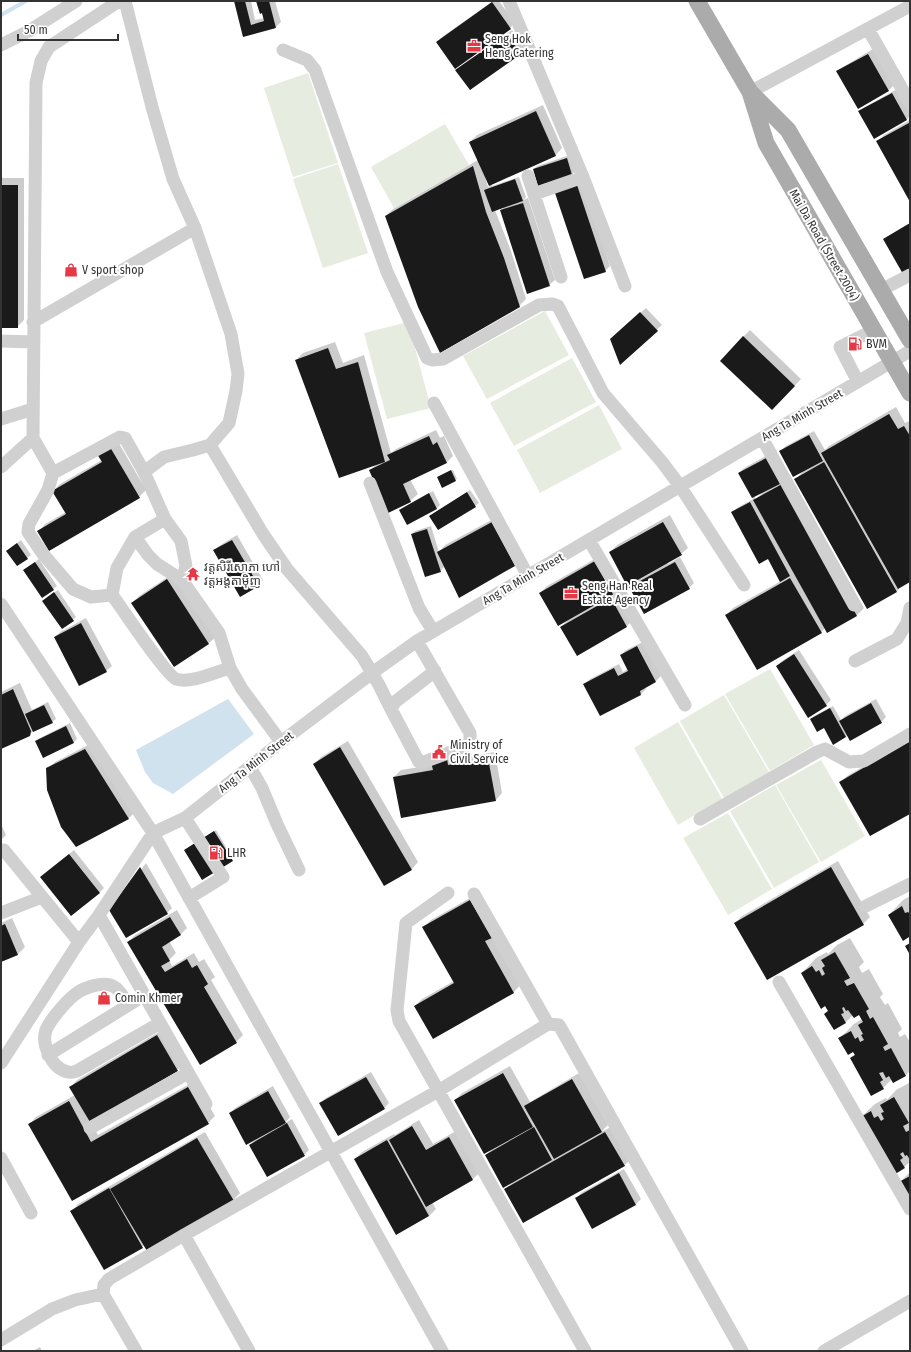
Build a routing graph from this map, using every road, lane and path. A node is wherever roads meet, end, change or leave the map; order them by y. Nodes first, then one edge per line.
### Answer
1 (76, 1) edge
2 (118, 1) edge
3 (125, 1) edge
4 (509, 1) edge
5 (697, 1) edge
6 (910, 6) edge
7 (868, 29) junction
8 (1, 45) edge
9 (283, 50) dead end
10 (750, 92) junction
11 (910, 103) edge
12 (528, 176) dead end
13 (582, 177) junction
14 (534, 194) junction
15 (195, 228) junction
16 (910, 275) edge
17 (561, 277) dead end
18 (625, 286) dead end
19 (881, 290) junction
20 (33, 322) junction
21 (874, 330) junction
22 (910, 340) edge
23 (1, 341) edge
24 (34, 342) junction
25 (910, 352) edge
26 (892, 362) junction
27 (858, 382) junction
28 (910, 393) edge
29 (434, 403) dead end
30 (33, 409) junction
31 (1, 419) edge
32 (33, 438) junction
33 (762, 438) junction
34 (210, 445) junction
35 (1, 467) edge
36 (144, 472) junction
37 (53, 473) junction
38 (370, 483) dead end
39 (680, 486) junction
40 (165, 520) junction
41 (135, 537) junction
42 (589, 540) junction
43 (528, 576) junction
44 (182, 580) junction
45 (744, 585) dead end
46 (112, 595) junction
47 (1, 604) edge
48 (854, 605) dead end
49 (910, 608) edge
50 (433, 631) junction
51 (417, 640) junction
52 (855, 661) dead end
53 (230, 668) junction
54 (434, 671) junction
55 (372, 672) junction
56 (685, 705) dead end
57 (391, 709) junction
58 (910, 734) edge
59 (282, 742) junction
60 (250, 767) junction
61 (185, 818) junction
62 (700, 819) dead end
63 (153, 832) junction
64 (1, 851) edge
65 (299, 870) dead end
66 (910, 884) edge
67 (448, 893) dead end
68 (474, 894) dead end
69 (42, 897) junction
70 (189, 898) junction
71 (866, 906) dead end
72 (1, 913) edge
73 (99, 915) junction
74 (79, 942) junction
75 (779, 982) dead end
76 (144, 995) junction
77 (129, 1005) junction
78 (160, 1023) junction
79 (548, 1024) junction
80 (48, 1055) junction
81 (1, 1063) edge
82 (188, 1073) junction
83 (438, 1091) junction
84 (206, 1104) dead end
85 (90, 1128) dead end
86 (331, 1152) junction
87 (1, 1158) edge
88 (910, 1209) edge
89 (31, 1213) dead end
90 (184, 1235) junction
91 (103, 1294) junction
92 (910, 1301) edge
93 (1, 1340) edge
94 (136, 1351) edge
95 (249, 1351) edge
96 (442, 1351) edge
97 (585, 1351) edge
98 (742, 1351) edge
99 (824, 1351) edge

1 - 8 street
2 - 20 street
3 - 15 street
4 - 13 street
5 - 10 main road, Mai Da Road (Street 2004)
6 - 7 street
7 - 10 street
7 - 11 street
9 - 39 street
10 - 19 main road, Mai Da Road (Street 2004)
10 - 21 main road, Mai Da Road (Street 2004)
12 - 14 street
13 - 14 street
13 - 18 street
14 - 17 street
15 - 20 street
15 - 34 street
16 - 19 street
19 - 22 main road, Mai Da Road (Street 2004)
20 - 24 street
21 - 26 main road, Mai Da Road (Street 2004)
21 - 27 street
23 - 24 street
24 - 30 street
25 - 26 street, Ang Ta Minh Street
26 - 27 street, Ang Ta Minh Street
26 - 28 main road, Mai Da Road (Street 2004)
27 - 33 street, Ang Ta Minh Street
29 - 43 street
30 - 31 street
30 - 32 street
32 - 35 street
32 - 37 street
33 - 39 street, Ang Ta Minh Street
33 - 48 street
34 - 36 street
34 - 55 street
36 - 37 street
36 - 40 street
37 - 46 street
38 - 50 street
39 - 42 street, Ang Ta Minh Street
39 - 45 street
40 - 41 street
40 - 44 street
41 - 44 street
41 - 46 street
42 - 43 street, Ang Ta Minh Street
42 - 56 street
43 - 50 street, Ang Ta Minh Street
44 - 53 street
46 - 53 street
47 - 63 street
49 - 52 street
50 - 51 street, Ang Ta Minh Street
51 - 54 street
51 - 55 street, Ang Ta Minh Street
53 - 59 street
54 - 57 street
54 - 57 street
55 - 57 street
55 - 59 street, Ang Ta Minh Street
58 - 62 street
59 - 60 street, Ang Ta Minh Street
60 - 61 street, Ang Ta Minh Street
60 - 65 street
61 - 63 street, Ang Ta Minh Street
61 - 70 street
63 - 70 street
63 - 73 street
64 - 69 street
66 - 71 street
67 - 83 street
68 - 79 street
69 - 72 street
69 - 74 street
70 - 86 street
73 - 74 street
73 - 76 street
74 - 81 street
75 - 88 street
76 - 77 street
76 - 78 street
77 - 80 street
77 - 80 street
78 - 80 street
78 - 82 street
79 - 83 street
79 - 98 street
82 - 84 street
82 - 85 street
83 - 86 street
83 - 97 street
86 - 90 street
86 - 96 street
87 - 89 street
90 - 91 street
90 - 95 street
91 - 93 street
91 - 94 street
92 - 99 street

